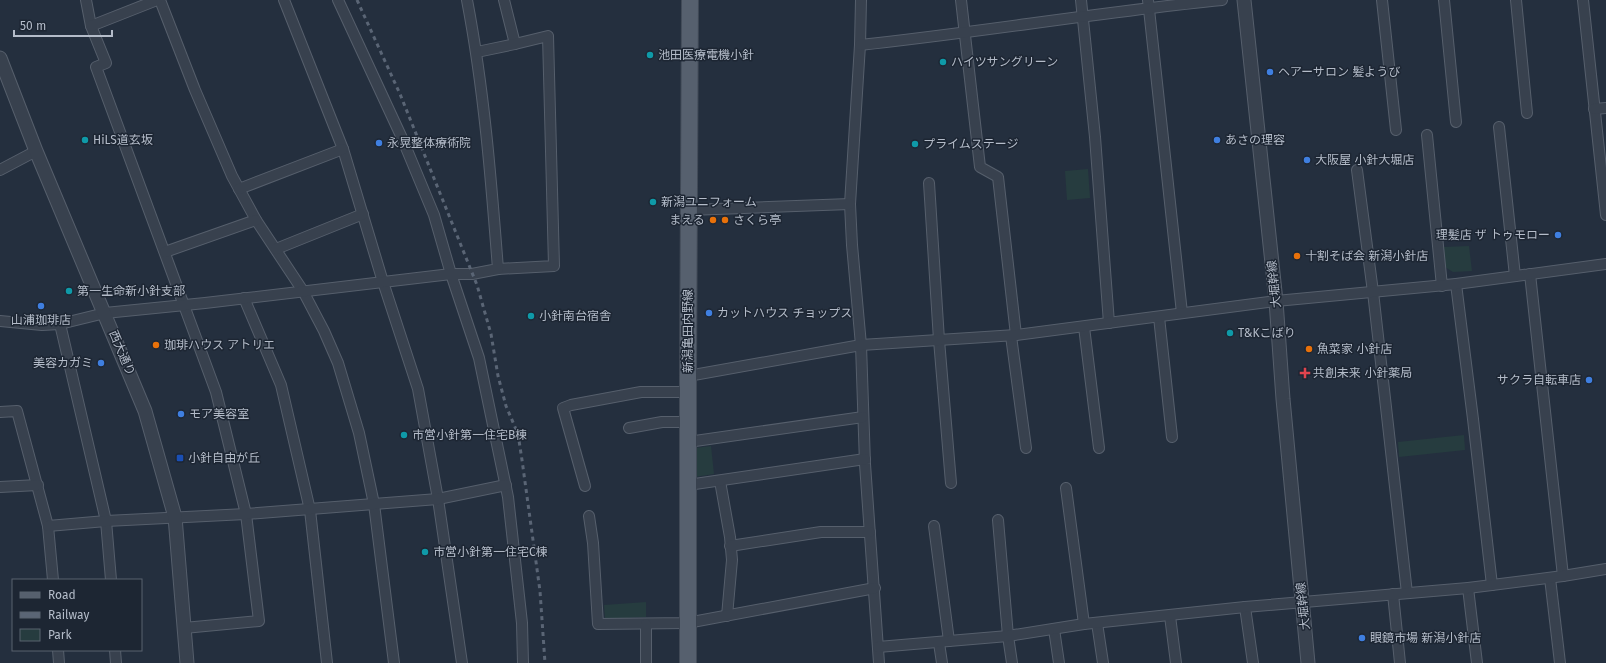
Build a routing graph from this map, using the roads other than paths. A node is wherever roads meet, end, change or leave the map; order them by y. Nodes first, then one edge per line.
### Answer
1 (86, 0) edge
2 (157, 0) edge
3 (160, 0) edge
4 (284, 0) edge
5 (338, 0) edge
6 (467, 0) edge
7 (504, 0) edge
8 (690, 0) edge
9 (861, 0) edge
10 (961, 0) edge
11 (1081, 0) edge
12 (1222, 0) edge
13 (1244, 0) edge
14 (1382, 0) edge
15 (1444, 0) edge
16 (1516, 0) edge
17 (1583, 0) edge
18 (1148, 4) edge
19 (1082, 17) junction
20 (91, 26) junction
21 (965, 33) junction
22 (516, 44) junction
23 (860, 45) junction
24 (477, 52) junction
25 (0, 58) edge
26 (1606, 108) edge
27 (1594, 109) junction
28 (1527, 113) dead end
29 (1456, 122) dead end
30 (1499, 127) dead end
31 (1396, 130) dead end
32 (1427, 134) dead end
33 (342, 149) junction
34 (36, 151) junction
35 (1603, 164) edge
36 (0, 170) edge
37 (1357, 170) dead end
38 (929, 183) dead end
39 (239, 189) junction
40 (1605, 196) edge
41 (850, 204) junction
42 (689, 210) junction
43 (363, 214) junction
44 (1606, 215) edge
45 (256, 220) junction
46 (276, 249) junction
47 (165, 252) junction
48 (1606, 264) edge
49 (498, 268) junction
50 (451, 274) junction
51 (1530, 274) junction
52 (1515, 276) junction
53 (383, 282) junction
54 (1456, 284) junction
55 (1442, 286) junction
56 (303, 291) junction
57 (1372, 292) junction
58 (244, 298) junction
59 (1276, 301) junction
60 (184, 305) junction
61 (105, 313) junction
62 (1182, 313) junction
63 (1159, 316) junction
64 (0, 321) edge
65 (1109, 323) junction
66 (60, 324) junction
67 (1084, 327) junction
68 (1013, 336) junction
69 (939, 340) junction
70 (861, 345) junction
71 (688, 384) junction
72 (0, 412) edge
73 (863, 416) junction
74 (688, 422) junction
75 (629, 428) dead end
76 (1172, 437) dead end
77 (688, 442) junction
78 (1026, 448) dead end
79 (1099, 448) dead end
80 (865, 459) junction
81 (720, 481) junction
82 (951, 483) dead end
83 (38, 485) junction
84 (506, 485) junction
85 (585, 486) dead end
86 (688, 486) junction
87 (0, 487) edge
88 (1066, 488) dead end
89 (438, 499) junction
90 (374, 504) junction
91 (310, 510) junction
92 (246, 514) junction
93 (589, 516) dead end
94 (175, 517) junction
95 (998, 520) dead end
96 (106, 521) junction
97 (48, 526) junction
98 (934, 526) dead end
99 (870, 532) junction
100 (730, 546) junction
101 (1606, 569) edge
102 (1563, 576) junction
103 (1550, 578) junction
104 (53, 579) edge
105 (110, 579) edge
106 (1492, 585) junction
107 (875, 588) junction
108 (1468, 588) junction
109 (1407, 593) junction
110 (1392, 594) junction
111 (1302, 603) junction
112 (1245, 607) junction
113 (727, 616) junction
114 (1170, 616) junction
115 (687, 623) junction
116 (1097, 623) junction
117 (646, 624) junction
118 (1084, 624) junction
119 (184, 628) junction
120 (1054, 629) junction
121 (1008, 636) junction
122 (944, 642) junction
123 (878, 648) junction
124 (58, 651) edge
125 (115, 651) edge
126 (59, 663) edge
127 (116, 663) edge
128 (187, 663) edge
129 (327, 663) edge
130 (394, 663) edge
131 (462, 663) edge
132 (523, 663) edge
133 (646, 663) edge
134 (688, 663) edge
135 (879, 663) edge
136 (942, 663) edge
137 (1012, 663) edge
138 (1059, 663) edge
139 (1103, 663) edge
140 (1176, 663) edge
141 (1253, 663) edge
142 (1308, 663) edge
143 (1400, 663) edge
144 (1477, 663) edge
145 (1560, 663) edge

1 - 20 street
2 - 20 street
3 - 39 street
4 - 33 street
5 - 50 street
6 - 24 street
7 - 22 street
8 - 42 main road, 新潟亀田内野線
9 - 23 street
10 - 21 street
11 - 19 street
12 - 18 street
13 - 59 street, 大堀幹線
14 - 31 street
15 - 29 street
16 - 28 street
17 - 27 street
18 - 19 street
18 - 62 street
19 - 21 street
19 - 65 street
20 - 47 street
21 - 23 street
21 - 68 street
22 - 24 street
22 - 49 street
23 - 41 street
24 - 49 street
25 - 34 street, 西大通り
26 - 27 street
27 - 35 street
30 - 52 street
32 - 55 street
33 - 39 street
33 - 43 street
34 - 36 street
34 - 61 street, 西大通り
35 - 40 street
37 - 57 street
38 - 69 street
39 - 45 street
40 - 44 street
41 - 42 street
41 - 70 street
42 - 71 main road, 新潟亀田内野線
43 - 46 street
43 - 53 street
45 - 46 street
45 - 47 street
46 - 56 street
47 - 60 street
48 - 51 street
49 - 50 street
50 - 53 street
50 - 84 street
51 - 52 street
51 - 102 street
52 - 54 street
53 - 56 street
53 - 89 street
54 - 55 street
54 - 106 street
55 - 57 street
56 - 58 street
56 - 90 street
57 - 59 street
57 - 109 street
58 - 60 street
58 - 91 street
59 - 62 street
59 - 111 street, 大堀幹線
60 - 61 street
60 - 92 street
61 - 66 street
61 - 94 street, 西大通り
62 - 63 street
63 - 65 street
63 - 76 street
64 - 66 street
65 - 67 street
66 - 96 street
67 - 68 street
67 - 79 street
68 - 69 street
68 - 78 street
69 - 70 street
69 - 82 street
70 - 71 street
70 - 73 street
71 - 74 main road, 新潟亀田内野線
71 - 85 street
72 - 83 street
73 - 77 street
73 - 80 street
74 - 75 street
74 - 77 main road, 新潟亀田内野線
77 - 86 main road, 新潟亀田内野線
80 - 81 street
80 - 99 street
81 - 86 street
81 - 100 street
83 - 87 street
83 - 97 street
84 - 89 street
84 - 132 street
86 - 115 main road, 新潟亀田内野線
88 - 118 street
89 - 90 street
89 - 131 street
90 - 91 street
90 - 130 street
91 - 92 street
91 - 129 street
92 - 94 street
92 - 119 street
93 - 117 street
94 - 96 street
94 - 119 street, 西大通り
95 - 121 street
96 - 97 street
96 - 105 street
97 - 104 street
98 - 122 street
99 - 100 street
99 - 107 street
100 - 113 street
101 - 102 street
102 - 103 street
103 - 106 street
103 - 145 street
106 - 108 street
107 - 113 street
107 - 123 street
108 - 109 street
108 - 144 street
109 - 110 street
110 - 111 street
110 - 143 street
111 - 112 street
111 - 142 street, 大堀幹線
112 - 114 street
112 - 141 street
113 - 115 street
114 - 116 street
114 - 140 street
115 - 117 street
115 - 134 main road, 新潟亀田内野線
116 - 118 street
116 - 139 street
117 - 133 street
118 - 120 street
119 - 128 street, 西大通り
120 - 121 street
120 - 138 street
121 - 122 street
121 - 137 street
122 - 123 street
122 - 136 street
123 - 135 street
124 - 126 street
125 - 127 street

